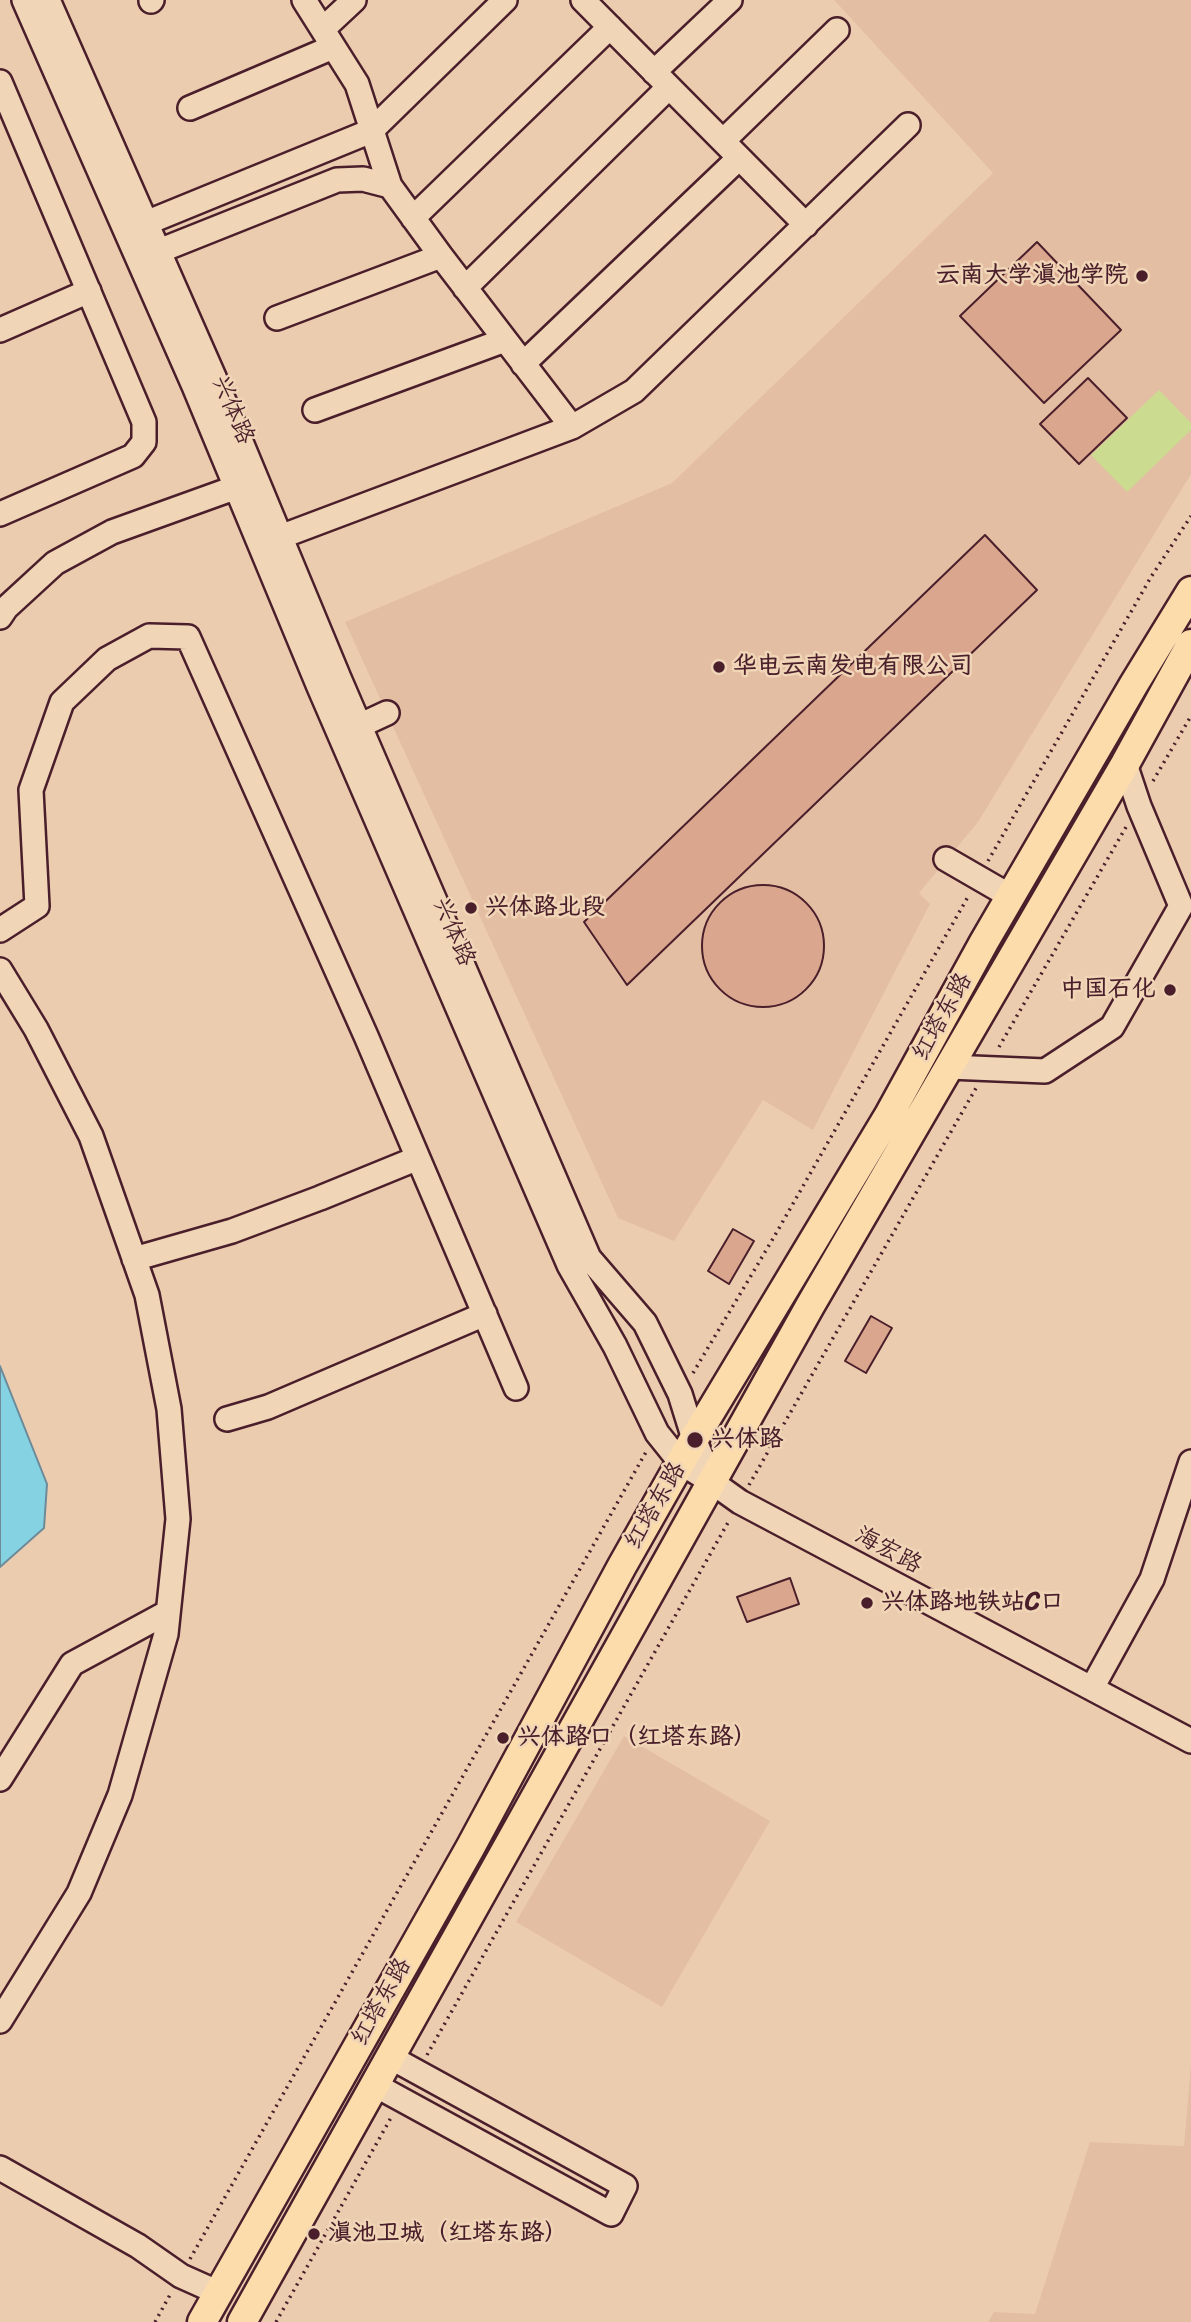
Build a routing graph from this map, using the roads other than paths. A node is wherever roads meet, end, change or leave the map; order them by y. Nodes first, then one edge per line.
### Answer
1 (24, 0) edge
2 (48, 0) edge
3 (304, 0) edge
4 (354, 0) edge
5 (505, 0) edge
6 (583, 0) edge
7 (730, 0) edge
8 (610, 27) junction
9 (837, 30) dead end
10 (328, 38) junction
11 (662, 80) junction
12 (0, 82) edge
13 (190, 108) dead end
14 (908, 125) dead end
15 (9, 129) edge
16 (372, 131) junction
17 (731, 150) junction
18 (390, 186) junction
19 (413, 218) junction
20 (146, 223) junction
21 (806, 225) junction
22 (131, 243) junction
23 (159, 251) junction
24 (441, 256) junction
25 (465, 288) junction
26 (89, 291) junction
27 (277, 318) dead end
28 (0, 330) edge
29 (505, 340) junction
30 (523, 363) junction
31 (315, 410) dead end
32 (572, 427) junction
33 (246, 483) junction
34 (0, 514) edge
35 (280, 537) junction
36 (1191, 591) edge
37 (0, 618) edge
38 (1191, 644) edge
39 (387, 713) dead end
40 (349, 730) junction
41 (1125, 764) junction
42 (946, 859) dead end
43 (1010, 896) junction
44 (0, 930) edge
45 (0, 970) edge
46 (949, 1067) junction
47 (418, 1158) junction
48 (134, 1259) junction
49 (485, 1314) junction
50 (516, 1388) dead end
51 (227, 1419) dead end
52 (687, 1451) junction
53 (1191, 1462) edge
54 (712, 1482) junction
55 (168, 1612) junction
56 (1092, 1688) junction
57 (1191, 1741) edge
58 (0, 1779) edge
59 (0, 2021) edge
60 (390, 2057) junction
61 (375, 2085) junction
62 (0, 2168) edge
63 (219, 2293) junction
64 (202, 2322) edge
65 (242, 2322) edge

1 - 22 street, 兴体路
2 - 20 street, 兴体路
3 - 10 street
4 - 10 street
5 - 16 street
6 - 8 street
7 - 11 street
8 - 11 street
8 - 19 street
9 - 17 street
10 - 13 street
10 - 16 street
11 - 17 street
11 - 25 street
12 - 15 street
14 - 21 street
15 - 26 street
16 - 18 street
16 - 20 street
17 - 21 street
17 - 30 street
18 - 19 street
18 - 23 street
19 - 24 street
20 - 22 street
20 - 23 street, 兴体路
21 - 32 street
22 - 23 street
22 - 33 street, 兴体路
23 - 33 street, 兴体路
24 - 25 street
24 - 27 street
25 - 29 street
26 - 28 street
26 - 34 street
29 - 30 street
29 - 31 street
30 - 32 street
32 - 35 street
33 - 35 street, 兴体路
33 - 37 street
33 - 40 street, 兴体路
35 - 40 street, 兴体路
36 - 43 main road, 红塔东路
38 - 41 main road, 红塔东路
39 - 40 street
40 - 52 street, 兴体路
40 - 52 street, 兴体路
41 - 46 main road, 红塔东路
41 - 46 street
42 - 43 street
43 - 52 main road, 红塔东路
44 - 47 street
45 - 48 street
46 - 54 main road, 红塔东路
47 - 48 street
47 - 49 street
48 - 55 street
49 - 50 street
49 - 51 street
52 - 54 street, 兴体路
52 - 63 main road, 红塔东路
53 - 56 street
54 - 56 street, 海宏路
54 - 60 main road, 红塔东路
55 - 58 street
55 - 59 street
56 - 57 street, 海宏路
60 - 61 main road, 红塔东路
60 - 61 street
61 - 65 main road, 红塔东路
62 - 63 street
63 - 64 main road, 红塔东路

